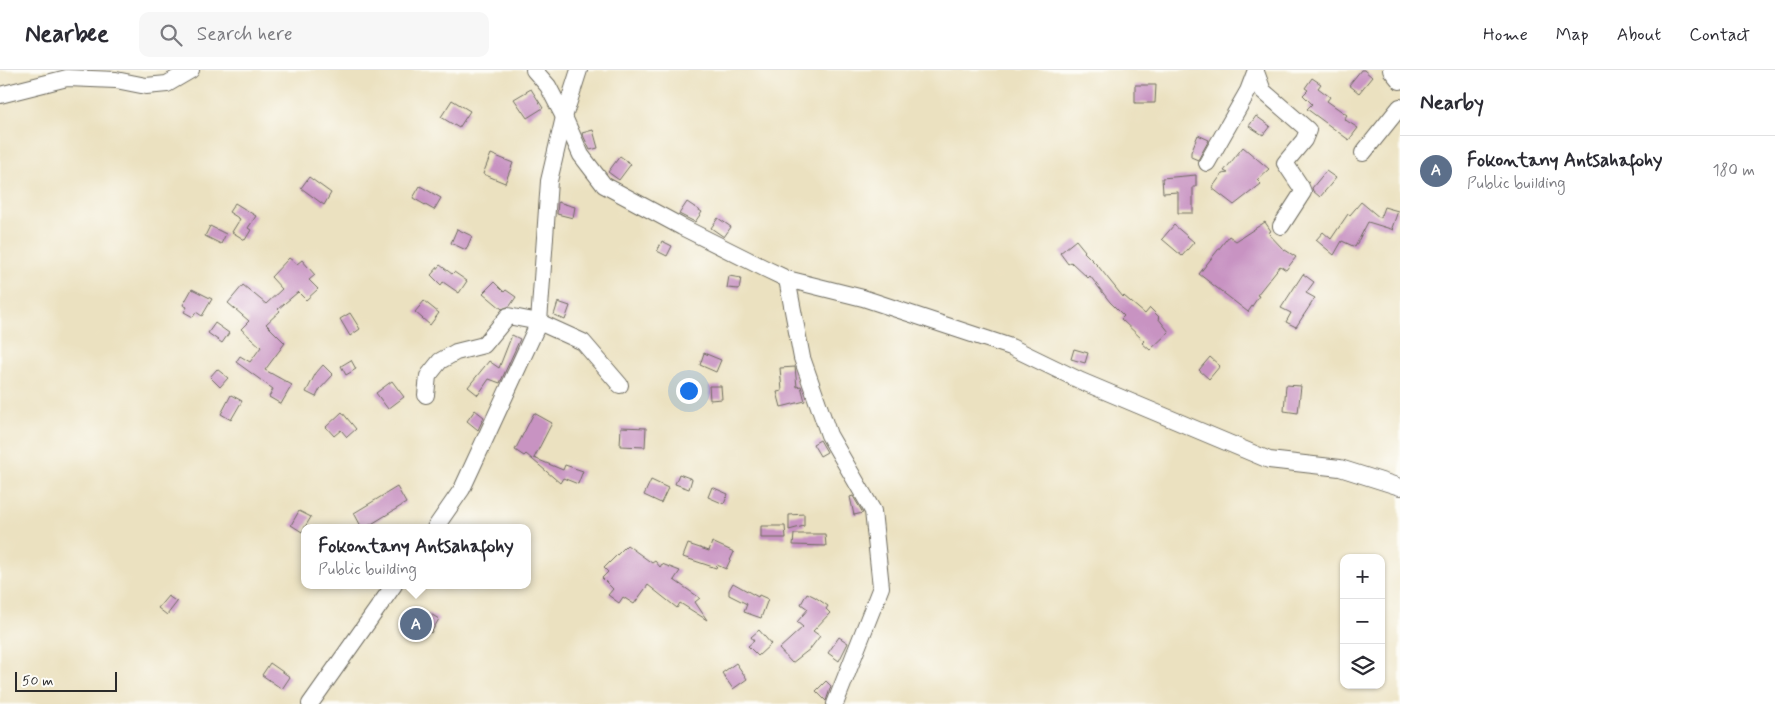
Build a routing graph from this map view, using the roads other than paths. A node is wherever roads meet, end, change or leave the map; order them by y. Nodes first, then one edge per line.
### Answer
1 (191, 70) edge
2 (534, 70) edge
3 (579, 70) edge
4 (1391, 70) edge
5 (1256, 71) edge
6 (1400, 81) edge
7 (0, 95) edge
8 (1400, 107) edge
9 (564, 117) junction
10 (1363, 153) dead end
11 (1207, 162) dead end
12 (1281, 226) dead end
13 (787, 279) junction
14 (539, 322) junction
15 (620, 385) dead end
16 (426, 395) dead end
17 (1400, 487) edge
18 (438, 524) edge
19 (391, 589) edge
20 (310, 704) edge
21 (835, 704) edge

1 - 7 street
2 - 9 street
3 - 9 street
4 - 6 street
5 - 11 street
5 - 12 street
8 - 10 street
9 - 13 street
9 - 14 street
13 - 17 street
13 - 21 street
14 - 15 street
14 - 16 street
14 - 18 street
19 - 20 street

